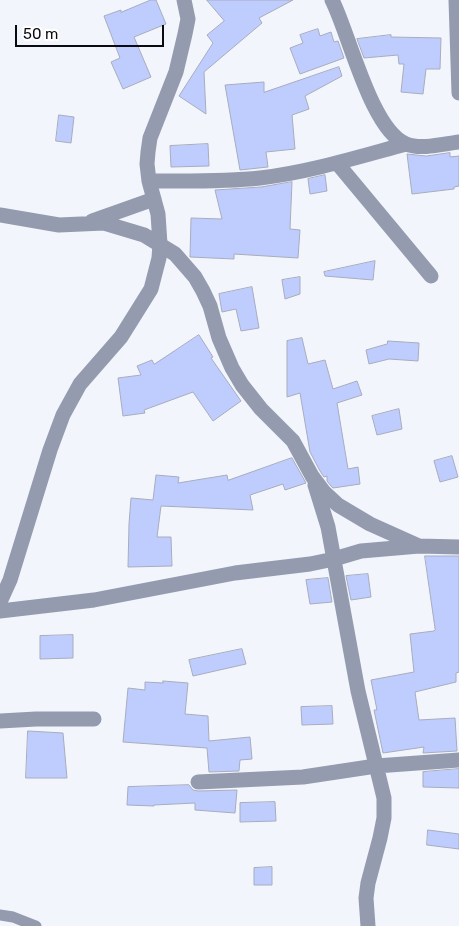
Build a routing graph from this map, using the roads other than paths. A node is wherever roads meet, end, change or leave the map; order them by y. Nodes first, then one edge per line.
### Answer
1 (184, 0) edge
2 (332, 0) edge
3 (456, 0) edge
4 (459, 92) edge
5 (459, 142) edge
6 (406, 144) junction
7 (337, 163) junction
8 (149, 181) junction
9 (154, 199) junction
10 (0, 215) edge
11 (88, 223) junction
12 (160, 244) junction
13 (431, 276) dead end
14 (312, 476) junction
15 (419, 546) junction
16 (459, 547) edge
17 (334, 559) junction
18 (0, 602) edge
19 (0, 611) edge
20 (94, 719) dead end
21 (0, 721) edge
22 (459, 760) edge
23 (376, 766) junction
24 (198, 782) dead end
25 (0, 915) edge
26 (14, 922) edge
27 (36, 926) edge
28 (368, 926) edge

1 - 8 street
2 - 6 street
3 - 4 street
5 - 6 street
6 - 7 street
7 - 8 street
7 - 13 street
8 - 9 street
9 - 11 street
9 - 12 street
10 - 11 street
11 - 12 street
12 - 14 street
12 - 18 street
14 - 15 street
14 - 17 street
15 - 16 street
15 - 17 street
17 - 19 street
17 - 23 street
20 - 21 street
22 - 23 street
23 - 24 street
23 - 28 street
25 - 26 lane
26 - 27 lane

